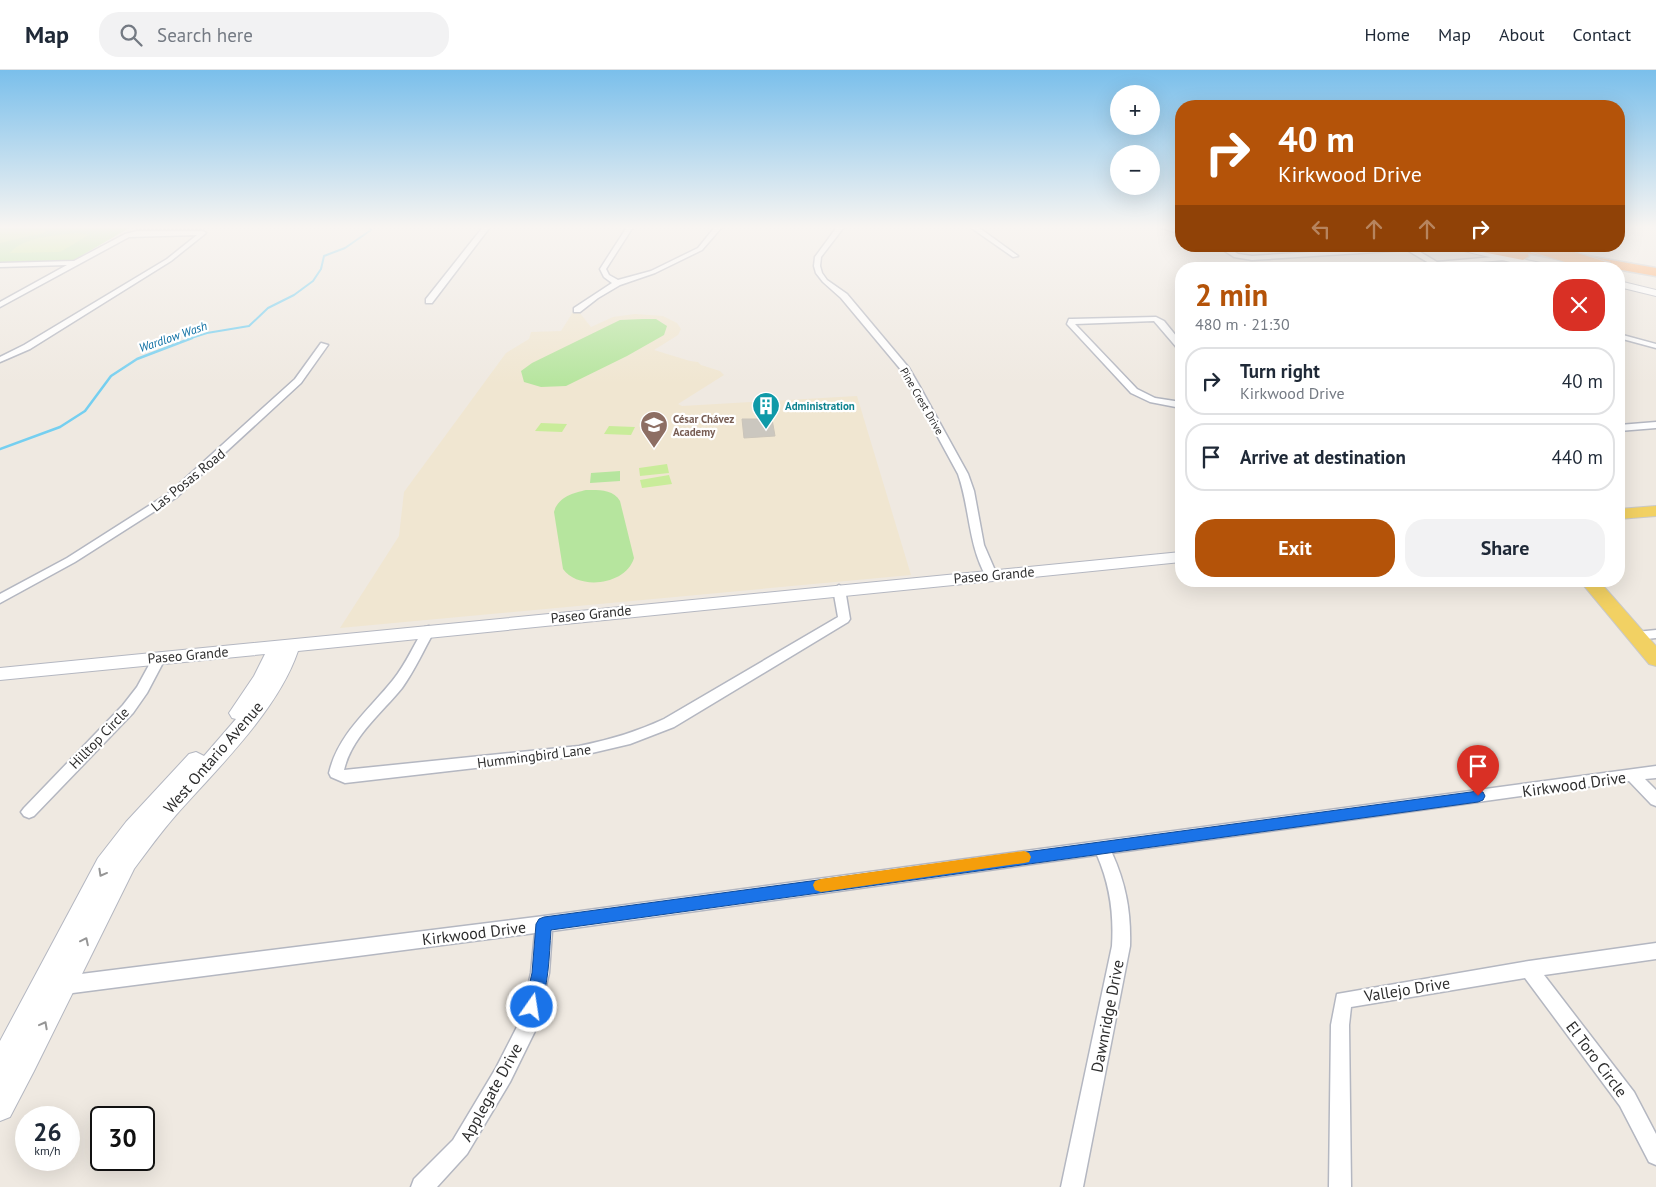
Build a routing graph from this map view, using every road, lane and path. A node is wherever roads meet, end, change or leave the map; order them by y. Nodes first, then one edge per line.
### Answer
1 (46, 279) edge
2 (138, 279) edge
3 (446, 279) edge
4 (611, 279) edge
5 (630, 279) edge
6 (824, 279) edge
7 (1625, 279) edge
8 (617, 283) junction
9 (1625, 285) edge
10 (1656, 286) edge
11 (1656, 293) edge
12 (429, 301) dead end
13 (0, 305) edge
14 (577, 310) dead end
15 (1625, 338) edge
16 (1175, 339) edge
17 (1628, 339) junction
18 (1625, 342) edge
19 (324, 345) dead end
20 (1656, 346) edge
21 (0, 360) edge
22 (1175, 404) edge
23 (1656, 426) edge
24 (1625, 428) edge
25 (1656, 510) edge
26 (1625, 513) edge
27 (1175, 558) edge
28 (991, 575) junction
29 (1594, 587) edge
30 (838, 589) junction
31 (0, 599) edge
32 (429, 630) junction
33 (1656, 634) edge
34 (1636, 636) junction
35 (285, 646) junction
36 (160, 657) junction
37 (1656, 659) edge
38 (0, 674) edge
39 (1656, 772) edge
40 (1633, 776) junction
41 (1656, 800) edge
42 (29, 812) dead end
43 (1101, 846) junction
44 (544, 924) junction
45 (1656, 951) edge
46 (1529, 969) junction
47 (53, 989) junction
48 (0, 1068) edge
49 (0, 1108) edge
50 (1656, 1155) edge
51 (422, 1187) edge
52 (1072, 1187) edge
53 (1340, 1187) edge

1 - 13 street
2 - 21 street
3 - 12 street
4 - 8 street
5 - 8 street
6 - 28 street, Pine Crest Drive
7 - 10 highway
8 - 14 street
9 - 11 main road
15 - 17 street
16 - 22 street
17 - 18 street
17 - 20 street
19 - 31 street, Las Posas Road
23 - 24 street
25 - 26 main road
27 - 28 main road, Paseo Grande
28 - 30 main road, Paseo Grande
29 - 34 main road
30 - 32 main road, Paseo Grande
30 - 32 street, Hummingbird Lane
32 - 35 main road, Paseo Grande
33 - 34 street
34 - 37 main road
35 - 36 main road, Paseo Grande
35 - 47 main road, West Ontario Avenue
36 - 38 main road, Paseo Grande
36 - 42 street, Hilltop Circle
39 - 40 street, Kirkwood Drive
40 - 41 street
40 - 43 street, Kirkwood Drive
43 - 44 street, Kirkwood Drive
43 - 52 street, Dawnridge Drive
44 - 47 street, Kirkwood Drive
44 - 51 street, Applegate Drive
45 - 46 street, Vallejo Drive
46 - 50 street, El Toro Circle
46 - 53 street, Vallejo Drive
47 - 48 main road, West Ontario Avenue
49 -> 47 main road, West Ontario Avenue

